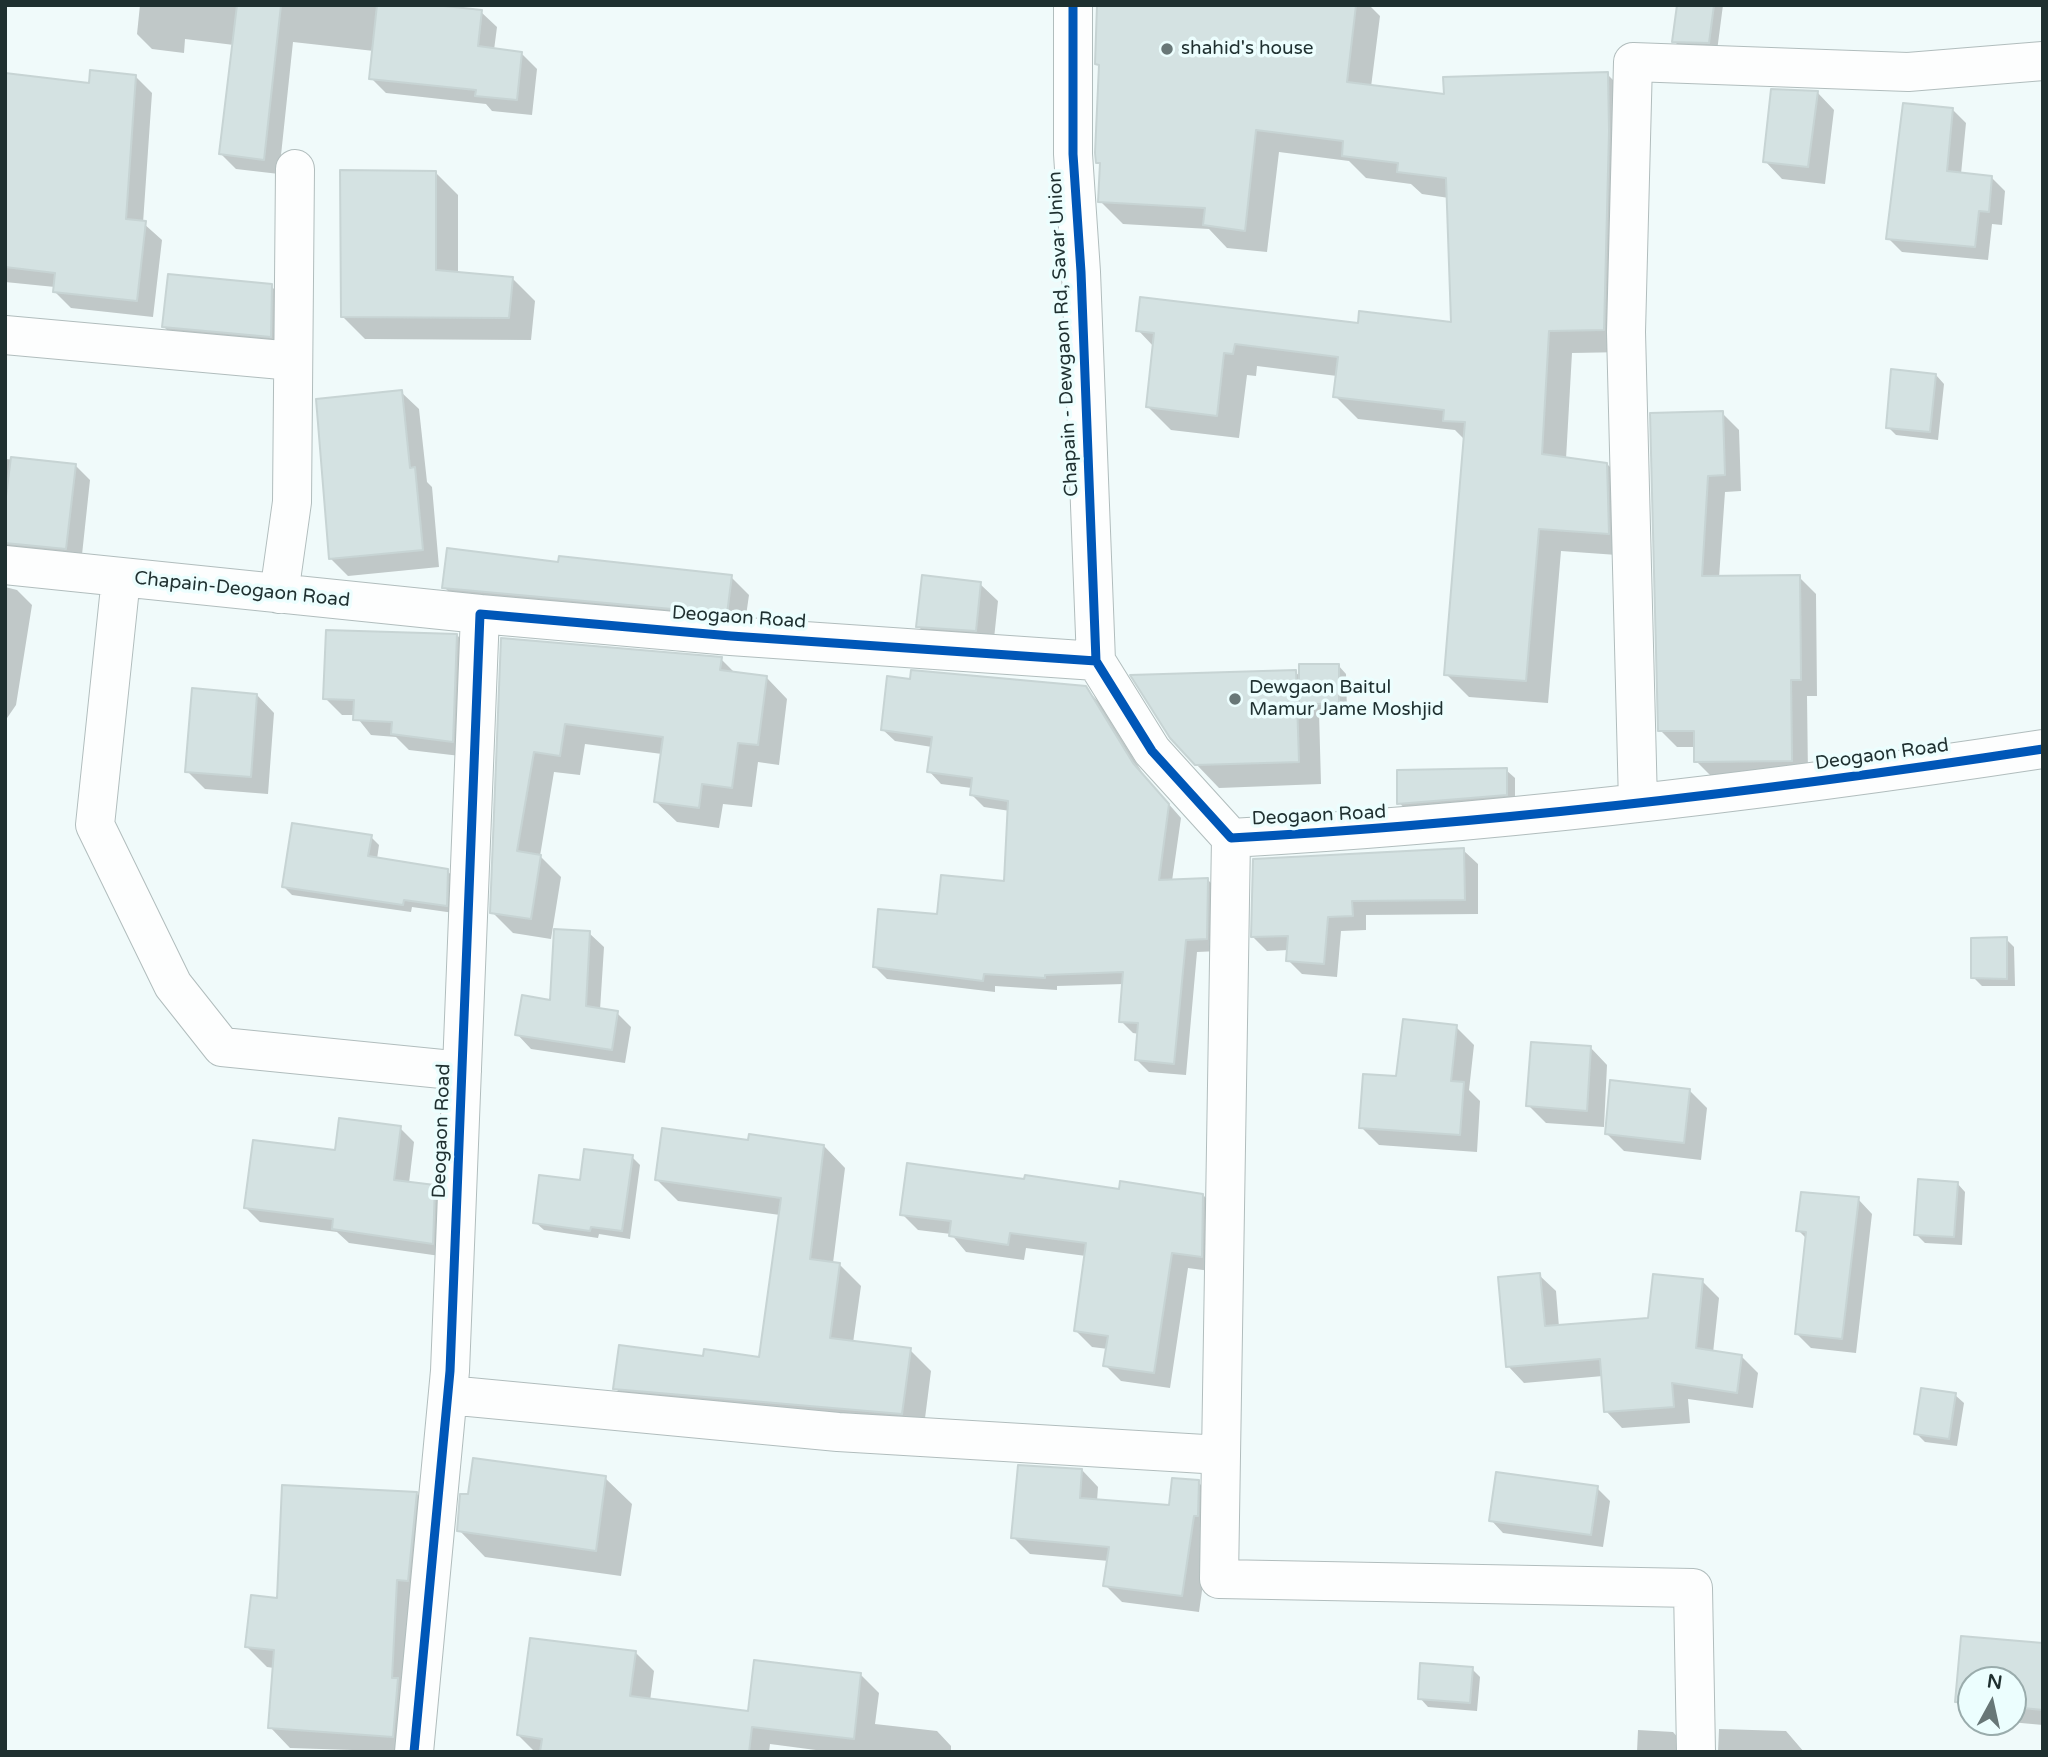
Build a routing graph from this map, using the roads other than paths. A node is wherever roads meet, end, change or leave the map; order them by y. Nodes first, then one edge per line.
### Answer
1 (1073, 5) edge
2 (2043, 61) edge
3 (295, 169) dead end
4 (5, 335) edge
5 (293, 360) junction
6 (5, 565) edge
7 (121, 578) junction
8 (279, 594) junction
9 (480, 614) junction
10 (1096, 661) junction
11 (2043, 749) edge
12 (1638, 803) junction
13 (1231, 838) junction
14 (462, 1070) junction
15 (448, 1395) junction
16 (1221, 1455) junction
17 (414, 1752) edge
18 (1696, 1752) edge

1 - 10 street, Chapain - Dewgaon Rd, Savar Union
2 - 12 street
3 - 5 street
4 - 5 street
5 - 8 street
6 - 7 street, Chapain-Deogaon Road
7 - 8 street, Chapain-Deogaon Road
7 - 14 street
8 - 9 street, Chapain-Deogaon Road
9 - 10 street, Deogaon Road
9 - 14 street, Deogaon Road
10 - 13 street, Deogaon Road
11 - 12 street, Deogaon Road
12 - 13 street, Deogaon Road
13 - 16 street
14 - 15 street, Deogaon Road
15 - 16 street
15 - 17 street, Deogaon Road
16 - 18 street

